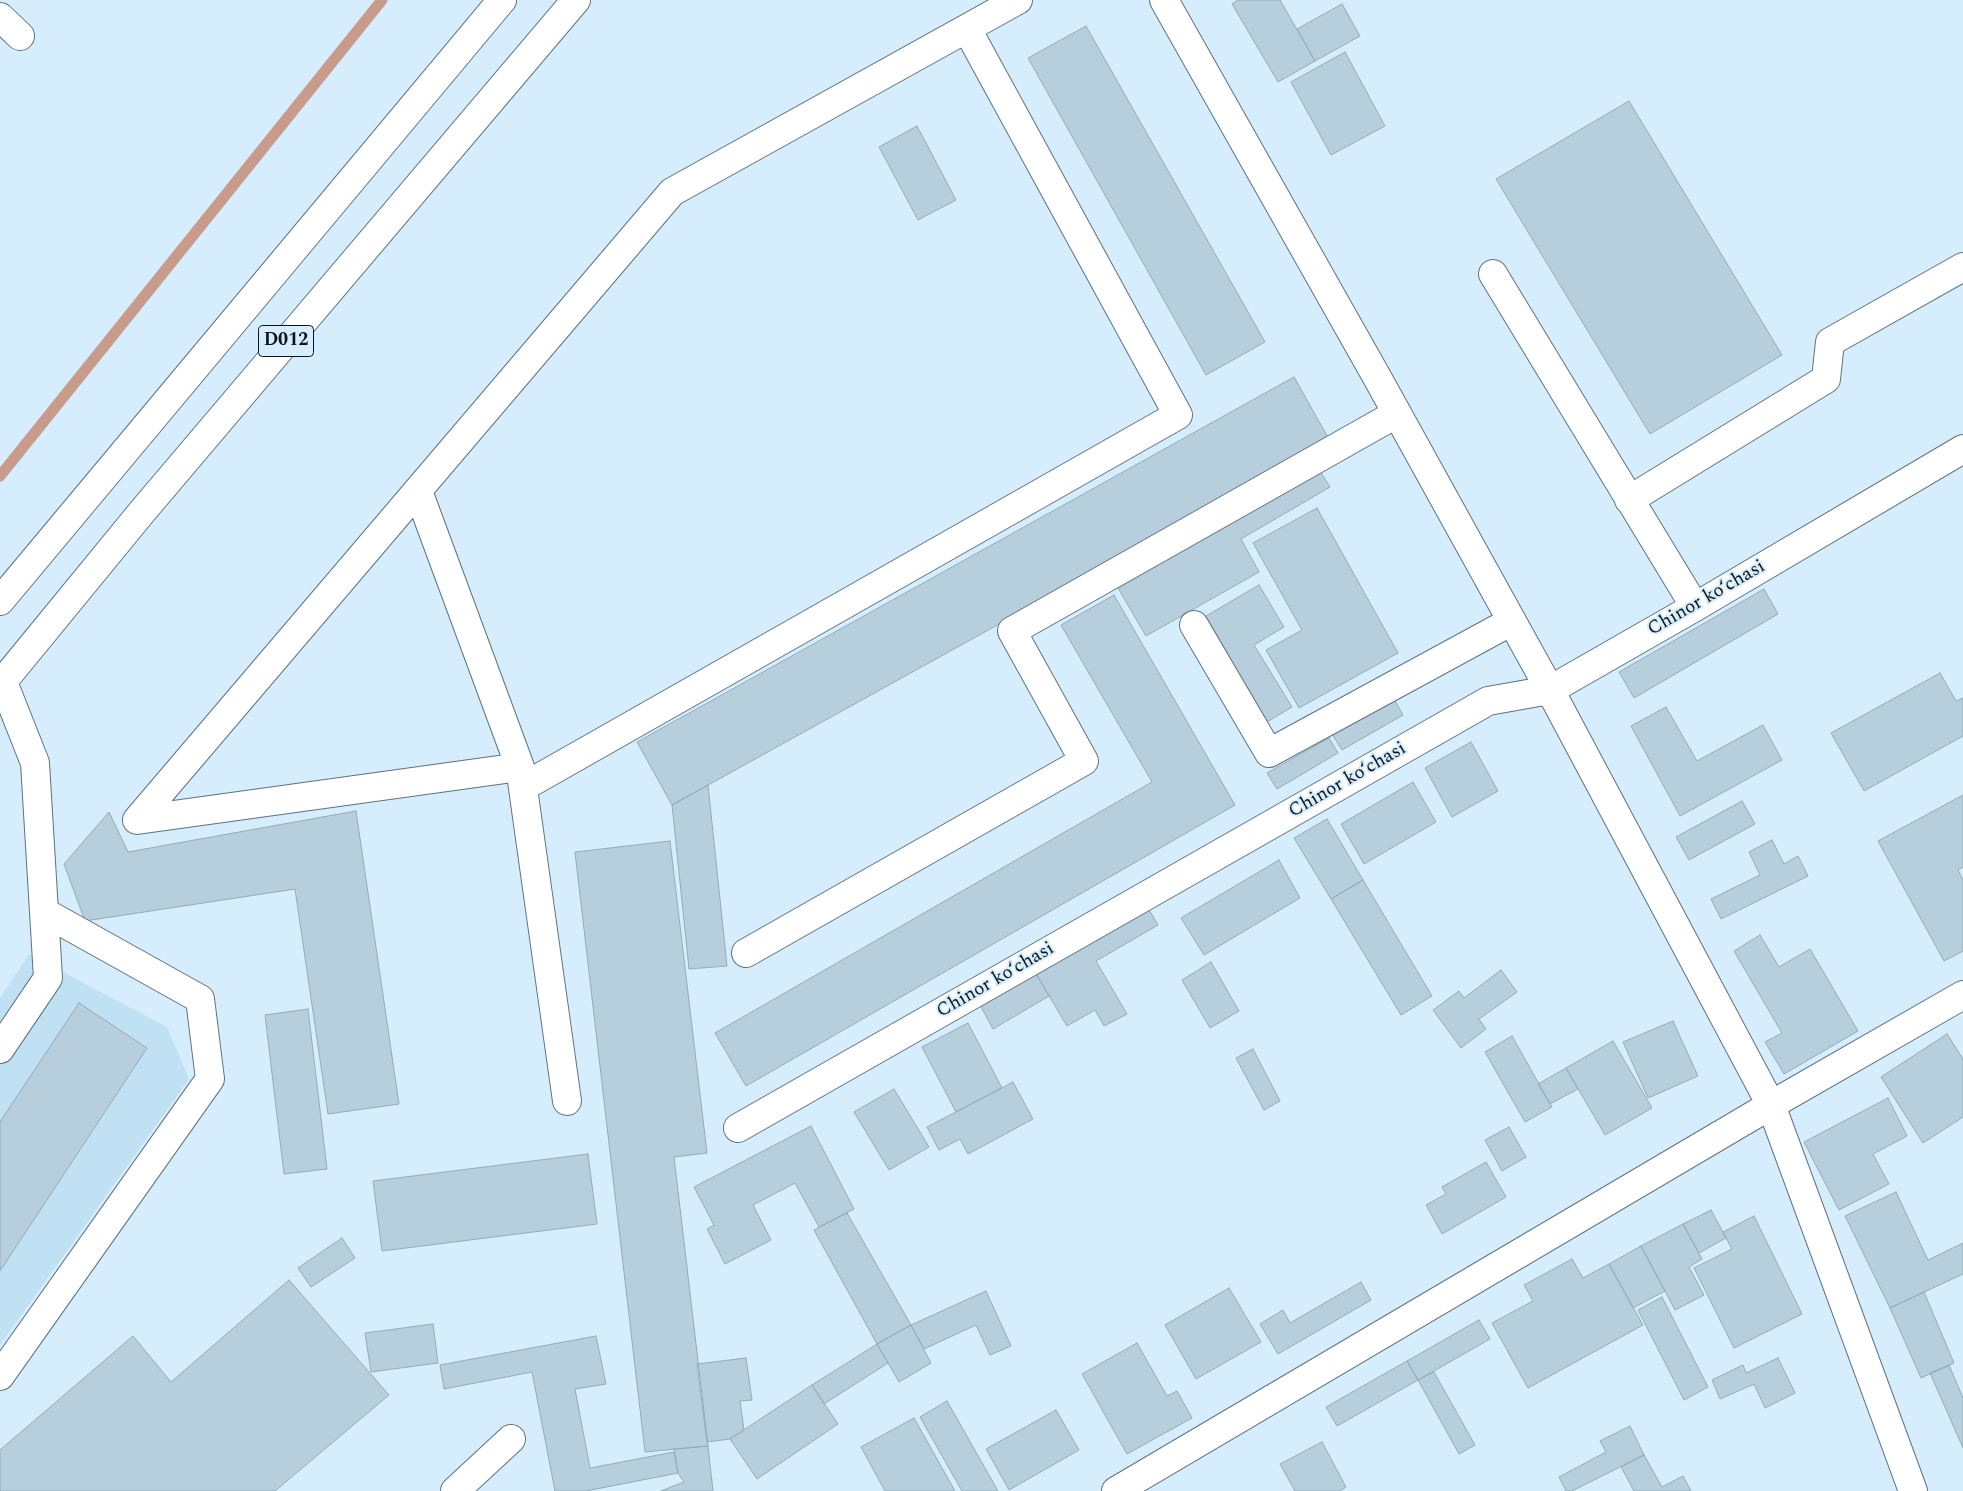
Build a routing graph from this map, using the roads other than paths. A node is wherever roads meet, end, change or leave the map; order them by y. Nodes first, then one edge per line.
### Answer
1 (502, 0) edge
2 (576, 0) edge
3 (1018, 0) edge
4 (1164, 0) edge
5 (0, 18) edge
6 (967, 29) junction
7 (20, 36) dead end
8 (1963, 266) edge
9 (1493, 274) dead end
10 (1396, 414) junction
11 (1963, 449) edge
12 (418, 491) junction
13 (1630, 500) junction
14 (0, 601) edge
15 (1695, 607) junction
16 (1512, 621) junction
17 (1194, 625) dead end
18 (1, 683) edge
19 (1550, 690) junction
20 (522, 777) junction
21 (44, 912) junction
22 (746, 953) dead end
23 (1963, 995) edge
24 (0, 1049) edge
25 (567, 1101) dead end
26 (1771, 1105) junction
27 (738, 1128) dead end
28 (0, 1376) edge
29 (510, 1439) dead end
30 (455, 1491) edge
31 (1116, 1491) edge
32 (1912, 1491) edge

1 - 14 main road, D012
2 - 18 main road, D012
3 - 6 main road
4 - 10 main road
5 - 7 main road
6 - 12 main road
6 - 20 main road
8 - 13 main road
9 - 13 main road
10 - 16 main road
10 - 22 main road
11 - 15 main road, Chinor ko‘chasi
12 - 20 main road
12 - 20 main road
13 - 15 main road
15 - 19 main road, Chinor ko‘chasi
16 - 17 main road
16 - 19 main road
18 - 21 main road
19 - 26 main road
19 - 27 main road, Chinor ko‘chasi
20 - 25 main road
21 - 24 main road
21 - 28 main road
23 - 26 main road
26 - 31 main road
26 - 32 main road
29 - 30 main road

